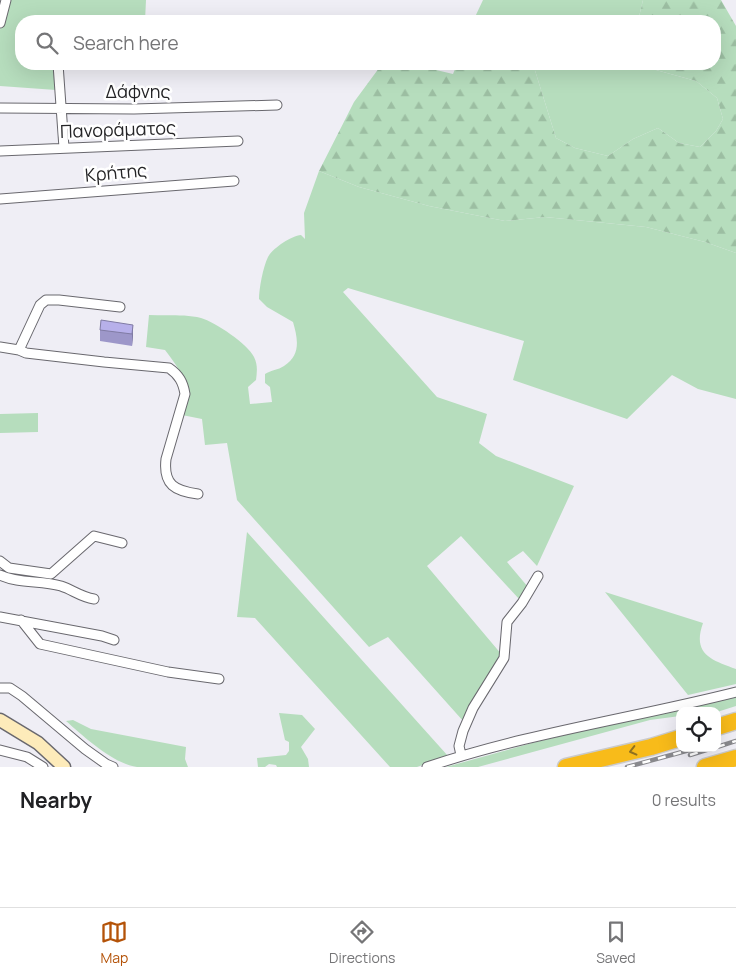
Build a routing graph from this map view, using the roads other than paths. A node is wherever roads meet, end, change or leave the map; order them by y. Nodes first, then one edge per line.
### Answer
1 (6, 0) edge
2 (0, 23) edge
3 (58, 70) edge
4 (277, 105) dead end
5 (0, 108) edge
6 (61, 109) junction
7 (238, 141) dead end
8 (64, 148) junction
9 (0, 151) edge
10 (234, 181) dead end
11 (0, 199) edge
12 (120, 307) dead end
13 (0, 347) edge
14 (19, 350) junction
15 (198, 494) dead end
16 (122, 543) dead end
17 (0, 561) edge
18 (0, 575) edge
19 (538, 576) dead end
20 (94, 599) dead end
21 (0, 617) edge
22 (21, 620) junction
23 (114, 640) dead end
24 (220, 679) dead end
25 (0, 688) edge
26 (10, 688) junction
27 (0, 692) edge
28 (736, 692) edge
29 (0, 720) edge
30 (736, 721) edge
31 (721, 726) edge
32 (676, 739) edge
33 (0, 750) edge
34 (461, 755) junction
35 (736, 758) edge
36 (711, 766) edge
37 (42, 767) edge
38 (64, 767) edge
39 (113, 767) edge
40 (427, 767) edge
41 (566, 767) edge

1 - 2 street
3 - 6 street
4 - 6 street, Δάφνης
5 - 6 street, Δάφνης
6 - 8 street
7 - 8 street, Πανοράματος
8 - 9 street, Πανοράματος
10 - 11 street, Κρήτης
12 - 14 street
13 - 14 street
14 - 15 street
16 - 17 street
18 - 20 street
19 - 34 street
21 - 22 street
22 - 23 street
22 - 24 street
25 - 26 street
26 - 27 street
26 - 39 street
28 - 34 street
29 - 38 main road
30 - 31 highway
32 -> 41 highway
33 - 37 street
34 - 40 street
35 - 36 highway

